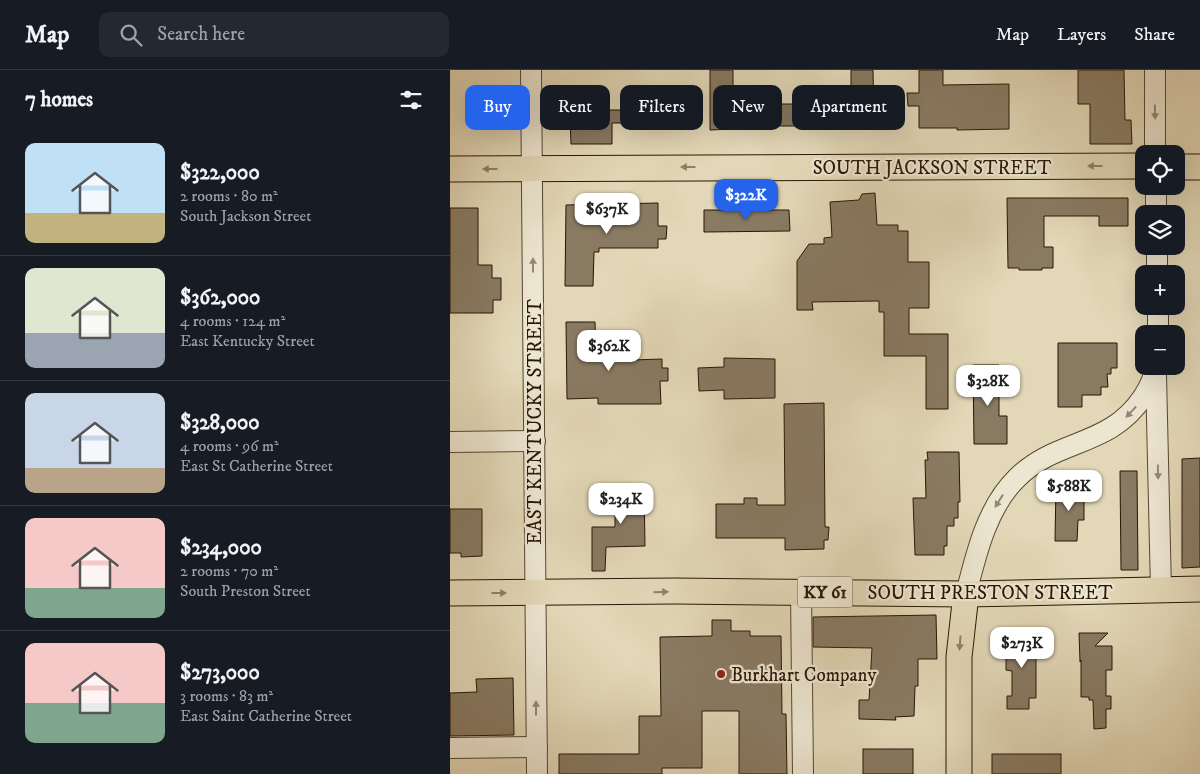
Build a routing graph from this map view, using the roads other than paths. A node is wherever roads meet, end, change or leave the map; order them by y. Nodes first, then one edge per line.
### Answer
1 (531, 70) edge
2 (1155, 70) edge
3 (1156, 145) edge
4 (1135, 166) edge
5 (1185, 167) edge
6 (1200, 167) edge
7 (532, 168) junction
8 (450, 169) edge
9 (1153, 375) edge
10 (1156, 375) edge
11 (535, 441) junction
12 (450, 442) edge
13 (1200, 589) edge
14 (1161, 590) junction
15 (536, 592) junction
16 (800, 592) junction
17 (450, 593) edge
18 (966, 594) junction
19 (537, 747) junction
20 (450, 748) edge
21 (537, 774) edge
22 (802, 774) edge
23 (958, 774) edge

1 - 7 street, EAST KENTUCKY STREET
2 -> 3 street
4 -> 7 main road, SOUTH JACKSON STREET
5 - 6 main road
7 -> 8 main road, SOUTH JACKSON STREET
11 -> 7 street, EAST KENTUCKY STREET
9 -> 18 street
10 -> 14 street
11 - 12 street
11 - 15 street, EAST KENTUCKY STREET
13 - 14 main road, SOUTH PRESTON STREET / KY 61
14 - 18 main road, SOUTH PRESTON STREET / KY 61
15 -> 16 main road, SOUTH PRESTON STREET / KY 61
17 -> 15 main road, SOUTH PRESTON STREET / KY 61
19 -> 15 street, EAST KENTUCKY STREET
16 - 18 main road, SOUTH PRESTON STREET / KY 61
16 - 22 street
18 -> 23 main road
19 - 20 street
19 - 21 street, EAST KENTUCKY STREET

